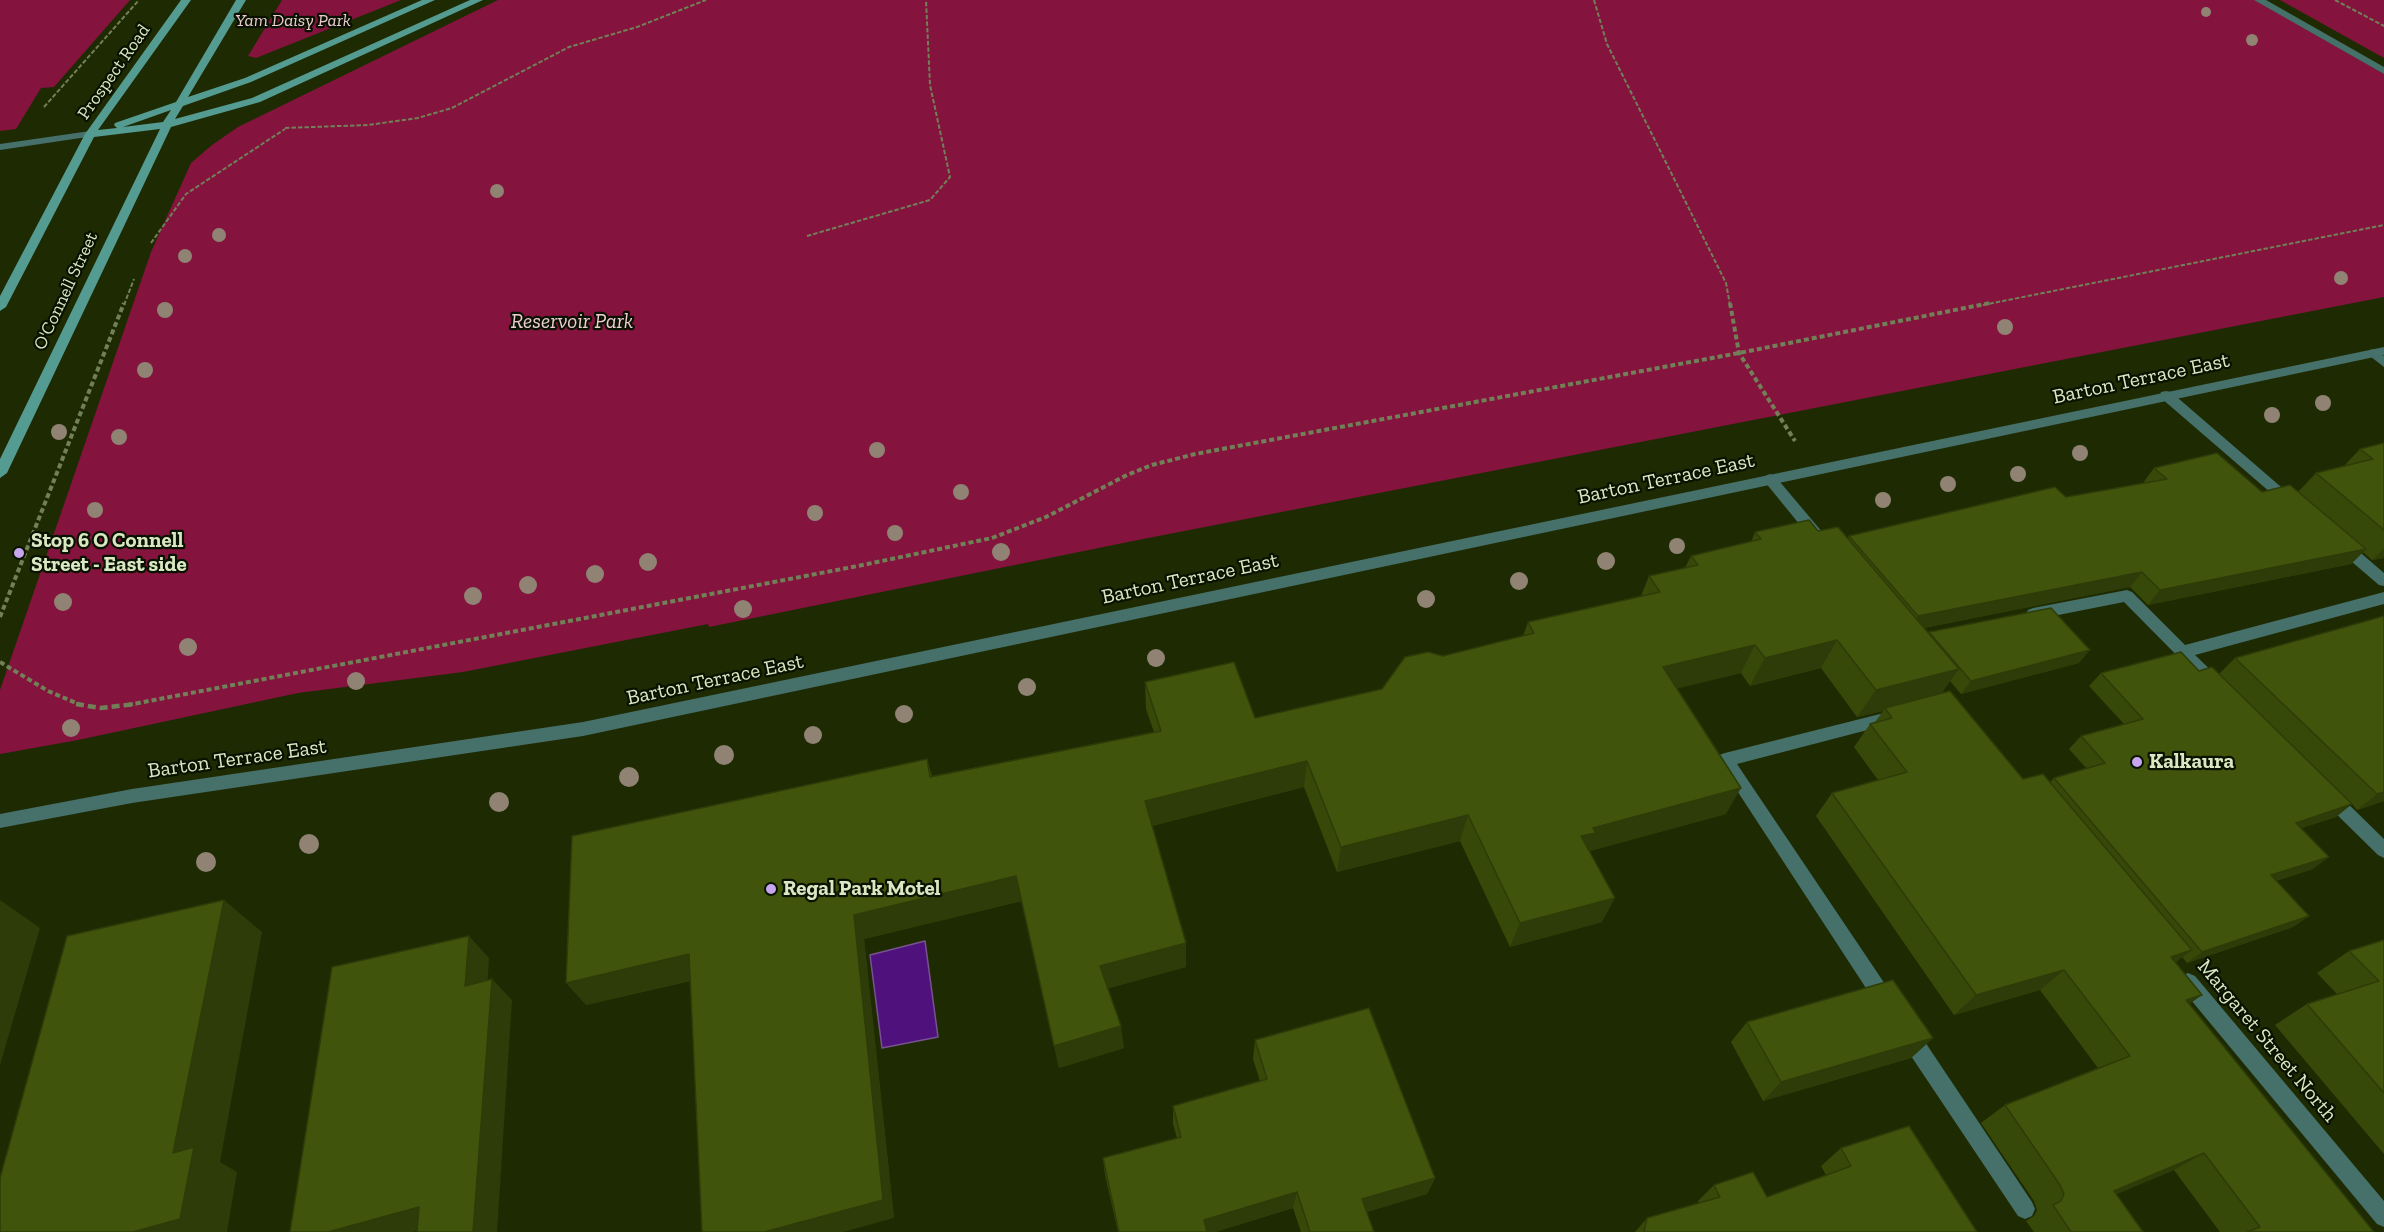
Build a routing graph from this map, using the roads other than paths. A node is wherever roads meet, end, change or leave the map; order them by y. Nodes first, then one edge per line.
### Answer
1 (186, 0) edge
2 (241, 0) edge
3 (430, 0) edge
4 (478, 0) edge
5 (2259, 0) edge
6 (2384, 71) edge
7 (179, 104) junction
8 (167, 125) junction
9 (90, 134) junction
10 (0, 147) edge
11 (0, 307) edge
12 (2380, 356) edge
13 (2166, 395) junction
14 (0, 473) edge
15 (1770, 479) junction
16 (2305, 514) edge
17 (2331, 537) edge
18 (1831, 553) edge
19 (2384, 581) edge
20 (2384, 598) edge
21 (2021, 616) edge
22 (2182, 652) junction
23 (2224, 693) edge
24 (1908, 712) edge
25 (2317, 784) edge
26 (0, 821) edge
27 (2384, 850) edge
28 (2180, 973) edge
29 (2025, 1209) dead end
30 (2384, 1218) edge

1 - 9 main road, Prospect Road
2 - 7 main road
3 - 7 main road
4 - 8 main road
5 - 6 street
7 - 8 main road, O'Connell Street
7 - 9 main road
8 - 9 main road
8 - 14 main road, O'Connell Street
9 - 10 street
9 - 11 main road
12 - 13 street, Barton Terrace East
13 - 15 street, Barton Terrace East
13 - 16 street
15 - 18 street
15 - 26 street, Barton Terrace East
17 - 19 street
20 - 22 street
21 - 22 street
22 - 23 street
24 - 29 street
25 - 27 street
28 - 30 street, Margaret Street North

